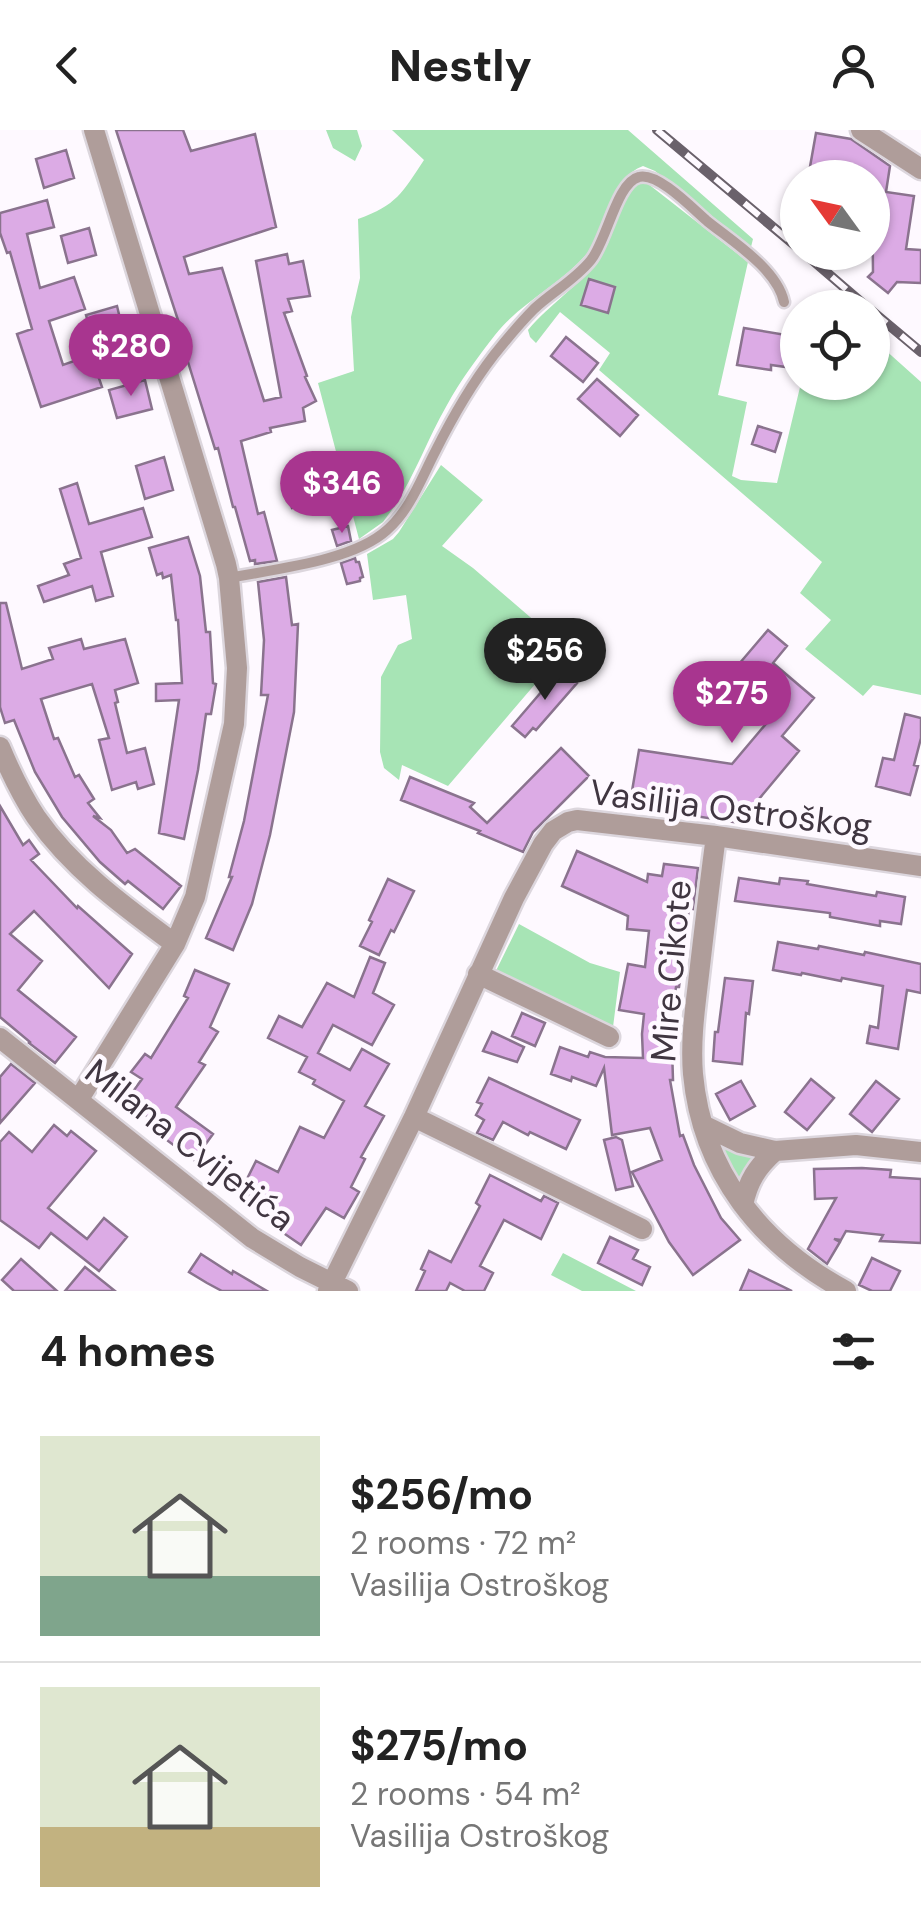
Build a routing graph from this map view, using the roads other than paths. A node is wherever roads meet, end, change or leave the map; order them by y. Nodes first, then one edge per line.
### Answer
1 (94, 130) edge
2 (861, 130) edge
3 (921, 169) edge
4 (781, 290) edge
5 (229, 578) junction
6 (0, 747) edge
7 (716, 836) junction
8 (921, 866) edge
9 (176, 944) junction
10 (478, 974) junction
11 (609, 1037) dead end
12 (0, 1038) edge
13 (79, 1100) junction
14 (414, 1117) junction
15 (703, 1124) junction
16 (775, 1151) junction
17 (921, 1152) edge
18 (743, 1205) junction
19 (642, 1229) dead end
20 (336, 1288) edge
21 (846, 1291) edge

1 - 5 street
2 - 3 street
4 - 5 lane
5 - 9 street
6 - 9 street
7 - 8 street, Vasilija Ostroškog
7 - 10 street, Vasilija Ostroškog
7 - 15 street, Mire Cikote
9 - 13 street
10 - 11 street
10 - 14 street, Vasilija Ostroškog
12 - 13 street, Milana Cvijetića
13 - 20 street, Milana Cvijetića
14 - 19 street
14 - 20 street, Vasilija Ostroškog
15 - 16 street
15 - 18 street, Mire Cikote
16 - 17 street
16 - 18 street
18 - 21 street, Mire Cikote

